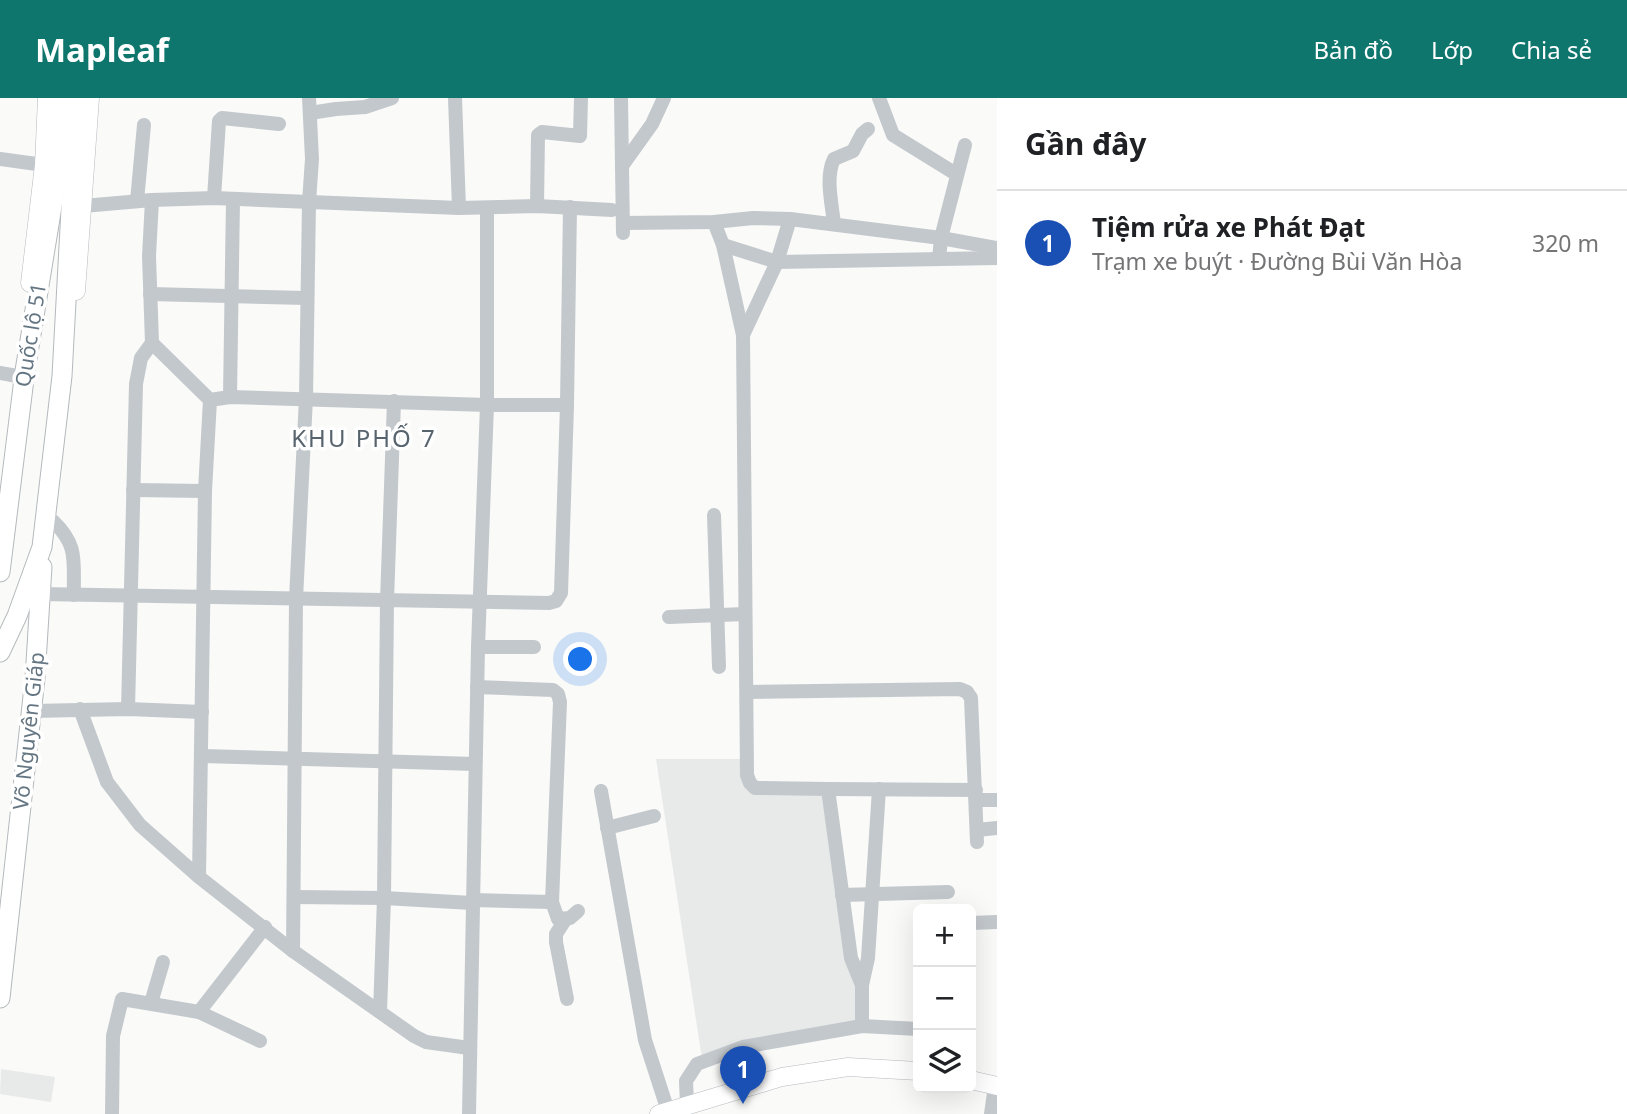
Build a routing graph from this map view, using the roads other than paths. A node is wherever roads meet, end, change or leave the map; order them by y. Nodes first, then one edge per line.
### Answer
1 (47, 98) edge
2 (59, 98) edge
3 (77, 98) edge
4 (90, 98) edge
5 (309, 98) edge
6 (392, 98) edge
7 (455, 98) edge
8 (581, 98) edge
9 (621, 98) edge
10 (664, 98) edge
11 (879, 98) edge
12 (310, 113) junction
13 (279, 124) dead end
14 (144, 125) dead end
15 (868, 129) dead end
16 (965, 145) dead end
17 (0, 159) edge
18 (44, 165) junction
19 (622, 166) junction
20 (956, 174) junction
21 (214, 198) junction
22 (233, 199) junction
23 (144, 201) junction
24 (309, 202) junction
25 (83, 206) junction
26 (537, 206) junction
27 (570, 207) junction
28 (460, 208) junction
29 (487, 208) junction
30 (612, 210) dead end
31 (790, 219) junction
32 (714, 222) junction
33 (834, 224) junction
34 (941, 238) junction
35 (723, 245) junction
36 (997, 248) edge
37 (997, 258) edge
38 (939, 259) junction
39 (777, 262) junction
40 (150, 294) junction
41 (231, 297) junction
42 (307, 298) junction
43 (743, 334) junction
44 (152, 343) junction
45 (8, 375) edge
46 (230, 397) junction
47 (306, 398) junction
48 (210, 400) junction
49 (394, 401) junction
50 (487, 405) junction
51 (567, 405) junction
52 (133, 490) junction
53 (205, 491) junction
54 (714, 515) dead end
55 (53, 521) junction
56 (0, 522) edge
57 (42, 547) junction
58 (0, 572) edge
59 (40, 594) junction
60 (74, 595) junction
61 (130, 596) junction
62 (204, 596) junction
63 (296, 599) junction
64 (387, 601) junction
65 (480, 601) junction
66 (745, 614) junction
67 (718, 615) junction
68 (669, 617) dead end
69 (6, 624) edge
70 (39, 628) junction
71 (478, 647) junction
72 (534, 647) dead end
73 (0, 652) edge
74 (719, 667) dead end
75 (477, 687) junction
76 (747, 692) junction
77 (80, 709) junction
78 (128, 709) junction
79 (32, 711) junction
80 (202, 712) junction
81 (202, 756) junction
82 (295, 759) junction
83 (384, 760) junction
84 (475, 764) junction
85 (828, 789) junction
86 (879, 789) junction
87 (601, 791) dead end
88 (976, 795) junction
89 (997, 800) edge
90 (654, 816) dead end
91 (607, 828) junction
92 (997, 828) edge
93 (199, 877) junction
94 (948, 892) dead end
95 (872, 893) junction
96 (842, 895) junction
97 (295, 897) junction
98 (384, 898) junction
99 (472, 901) junction
100 (552, 902) junction
101 (578, 911) dead end
102 (565, 920) junction
103 (997, 922) edge
104 (976, 923) edge
105 (265, 927) junction
106 (293, 951) junction
107 (163, 962) dead end
108 (862, 985) junction
109 (0, 998) edge
110 (567, 999) dead end
111 (151, 1003) junction
112 (200, 1012) junction
113 (380, 1012) junction
114 (862, 1026) junction
115 (913, 1029) edge
116 (260, 1041) dead end
117 (469, 1048) junction
118 (913, 1071) edge
119 (976, 1081) edge
120 (996, 1086) edge
121 (687, 1105) junction
122 (663, 1113) edge
123 (112, 1114) edge
124 (469, 1114) edge
125 (991, 1114) edge

1 - 18 main road, Quốc lộ 51
2 - 58 highway, Quốc lộ 51
3 - 57 highway, Quốc lộ 51
4 - 25 main road, Quốc lộ 51
5 - 12 street
6 - 12 street
7 - 28 street
8 - 26 street
9 - 19 street
10 - 19 street
11 - 20 street
12 - 24 street
13 - 21 street
14 - 23 street
15 - 33 street
16 - 20 street
17 - 18 street
18 - 45 main road, Quốc lộ 51
19 - 32 street
20 - 34 street
21 - 22 street
21 - 23 street
22 - 24 street
22 - 41 street
23 - 25 street
23 - 40 street
24 - 28 street
24 - 42 street
25 - 55 main road, Quốc lộ 51
26 - 27 street
26 - 29 street
27 - 30 street
27 - 51 street
28 - 29 street
29 - 50 street
31 - 32 street
31 - 33 street
31 - 39 street
32 - 35 street
33 - 34 street
34 - 36 street
34 - 38 street
35 - 39 street
35 - 43 street
37 - 38 street
38 - 39 street
39 - 43 street
40 - 41 street
40 - 44 street
41 - 42 street
41 - 46 street
42 - 47 street
43 - 66 street
44 - 48 street
44 - 52 street
45 - 56 main road, Quốc lộ 51
46 - 47 street
46 - 48 street
47 - 49 street
47 - 63 street
48 - 53 street
49 - 50 street
49 - 64 street
50 - 51 street
50 - 65 street
51 - 65 street
52 - 53 street
52 - 61 street
53 - 62 street
54 - 67 street
55 - 57 main road, Quốc lộ 51
55 - 60 street
57 - 59 highway, Võ Nguyên Giáp
57 - 69 highway, Quốc lộ 51
59 - 60 street
59 - 70 highway, Võ Nguyên Giáp
60 - 61 street
61 - 62 street
61 - 78 street
62 - 63 street
62 - 80 street
63 - 64 street
63 - 82 street
64 - 65 street
64 - 83 street
65 - 71 street
66 - 67 street
66 - 76 street
67 - 68 street
67 - 74 street
69 - 70 highway
69 - 73 highway, Quốc lộ 51
70 - 79 highway, Võ Nguyên Giáp
71 - 72 street
71 - 75 street
75 - 84 street
75 - 100 street
76 - 85 street
76 - 88 street
77 - 78 street
77 - 79 street
77 - 93 street
78 - 80 street
79 - 109 highway, Võ Nguyên Giáp
80 - 81 street
81 - 82 street
81 - 93 street
82 - 83 street
82 - 97 street
83 - 84 street
83 - 98 street
84 - 99 street
85 - 86 street
85 - 96 street
86 - 88 street
86 - 95 street
87 - 91 street
88 - 89 street
88 - 92 street
90 - 91 street
91 - 122 street
93 - 105 street
94 - 95 street
95 - 96 street
95 - 108 street
96 - 108 street
97 - 98 street
97 - 106 street
98 - 99 street
98 - 113 street
99 - 100 street
99 - 117 street
100 - 102 street
101 - 102 street
102 - 110 street
103 - 104 street
105 - 106 street
105 - 112 street
106 - 113 street
107 - 111 street
108 - 114 street
111 - 112 street
111 - 123 street
112 - 116 street
113 - 117 street
114 - 115 street
114 - 121 street
117 - 124 street
118 - 121 main road
119 - 120 main road
120 - 125 street
121 - 122 main road

